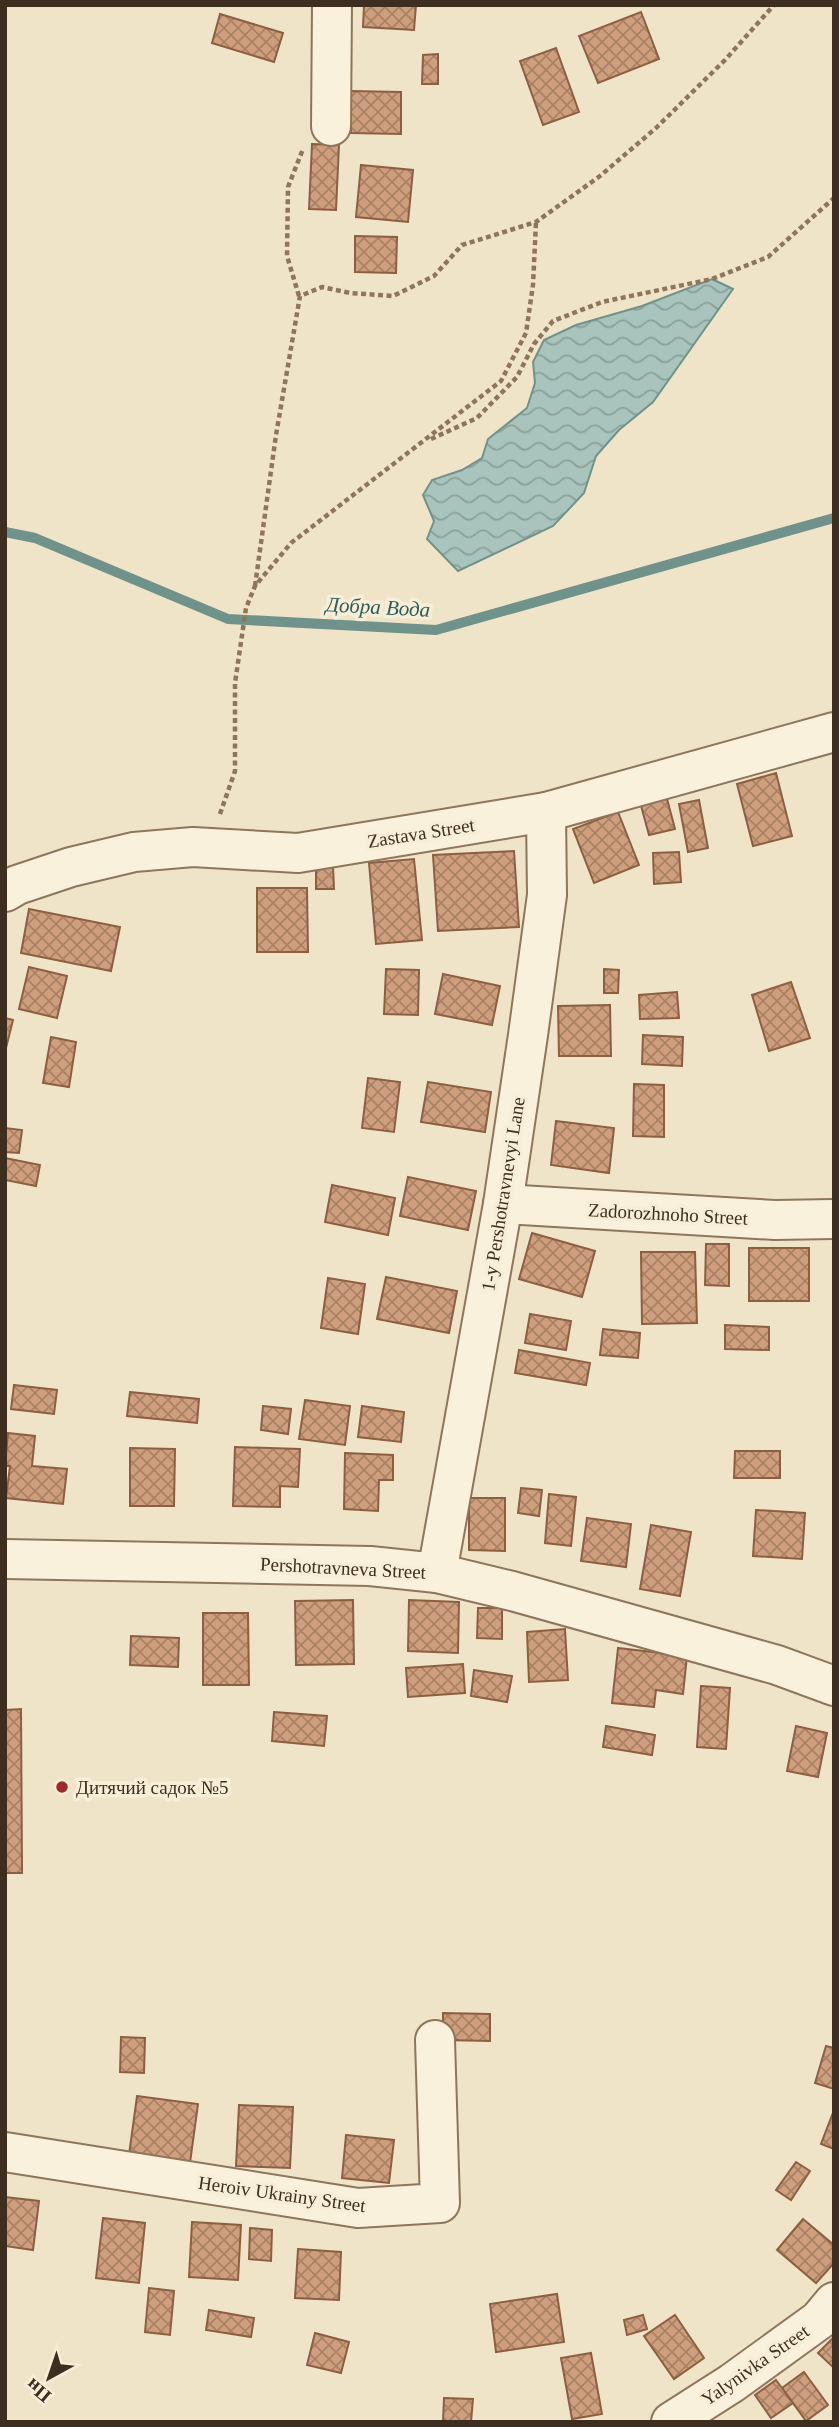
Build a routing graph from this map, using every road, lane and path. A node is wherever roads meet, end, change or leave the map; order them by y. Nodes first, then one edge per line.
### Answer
1 (332, 5) edge
2 (775, 5) edge
3 (332, 111) joint
4 (834, 198) edge
5 (536, 222) junction
6 (300, 296) junction
7 (424, 442) junction
8 (256, 586) junction
9 (834, 732) edge
10 (546, 812) junction
11 (193, 847) junction
12 (5, 892) edge
13 (503, 1204) junction
14 (834, 1219) edge
15 (5, 1559) edge
16 (437, 1573) junction
17 (834, 1686) edge
18 (435, 2040) dead end
19 (5, 2152) edge
20 (834, 2302) edge
21 (671, 2422) edge

1 - 3 street
2 - 5 path
3 - 6 path
4 - 7 path
5 - 6 path
5 - 7 path
6 - 8 path
7 - 8 path
8 - 11 path
9 - 10 street, Zastava Street
10 - 11 street, Zastava Street
10 - 13 street, 1-y Pershotravnevyi Lane
11 - 12 street, Zastava Street
13 - 14 street, Zadorozhnoho Street
13 - 16 street, 1-y Pershotravnevyi Lane
15 - 16 street, Pershotravneva Street
16 - 17 street, Pershotravneva Street
18 - 19 street, Heroiv Ukrainy Street
20 - 21 street, Yalynivka Street

